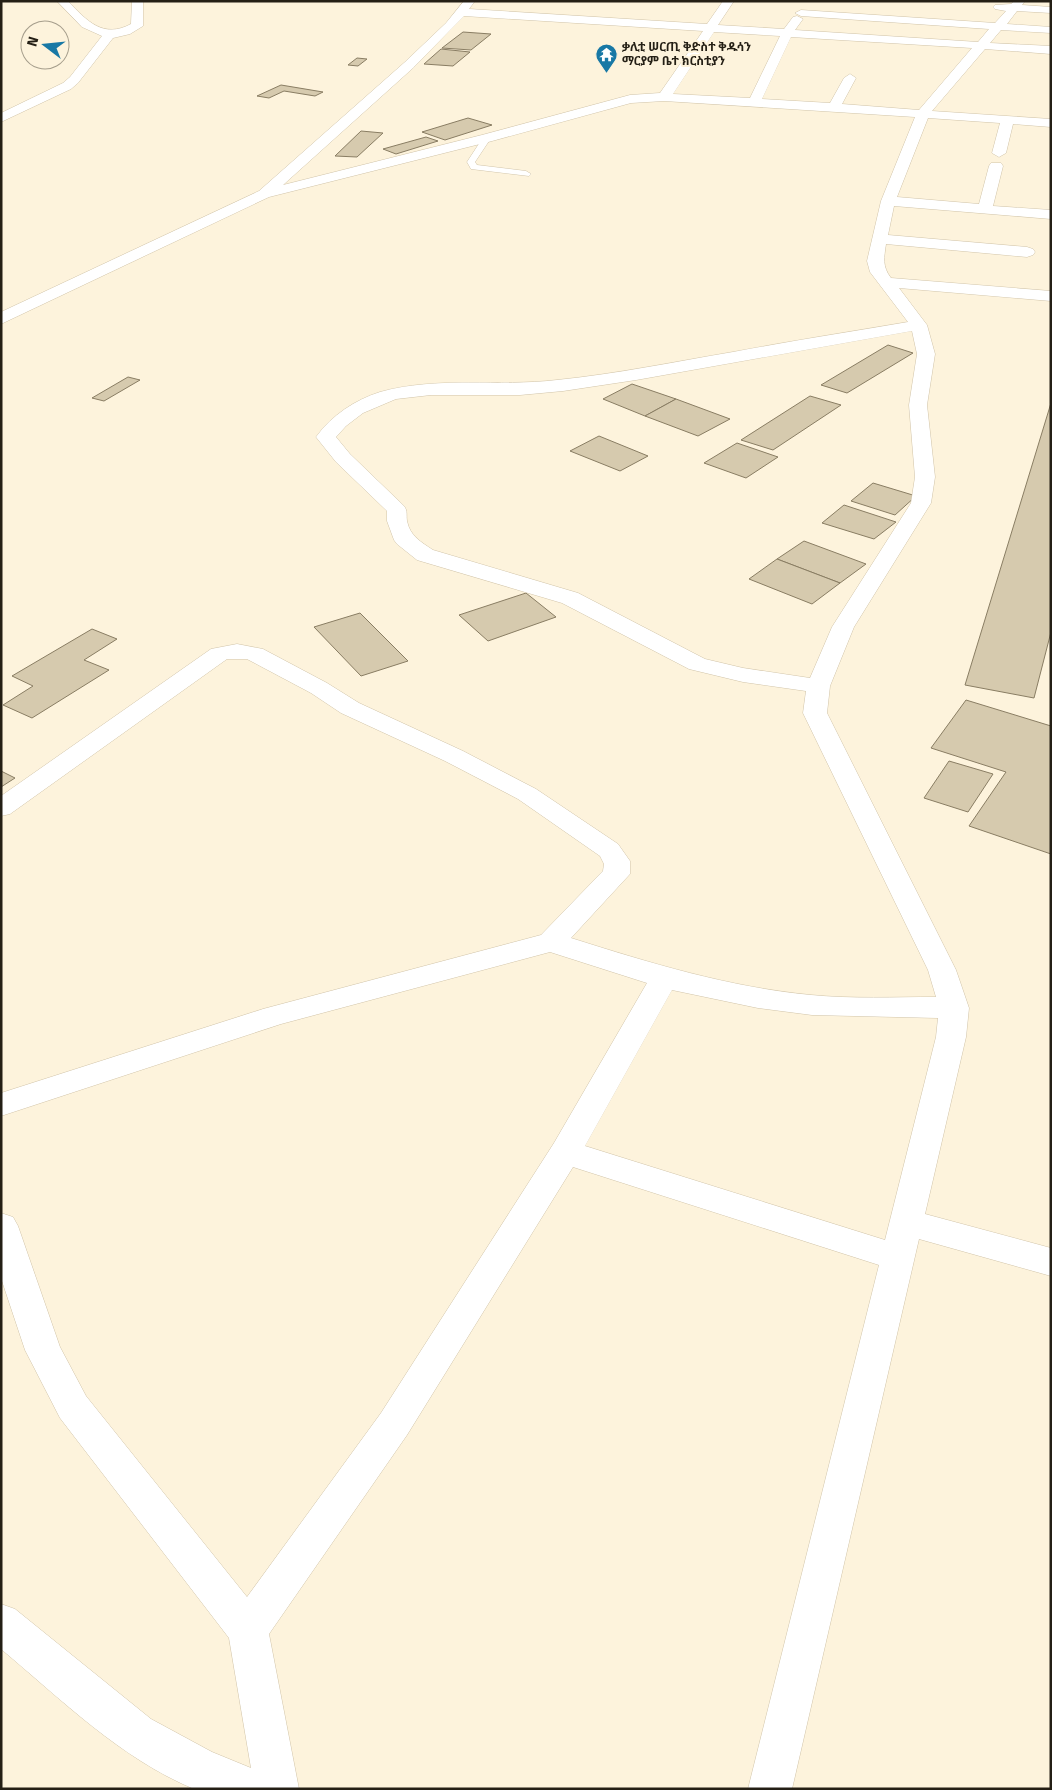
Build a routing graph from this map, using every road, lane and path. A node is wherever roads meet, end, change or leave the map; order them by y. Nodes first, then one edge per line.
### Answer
1 (62, 1) edge
2 (138, 1) edge
3 (150, 1) edge
4 (730, 1) edge
5 (809, 1) edge
6 (1017, 5) edge
7 (987, 6) dead end
8 (466, 7) edge
9 (1051, 10) edge
10 (801, 14) junction
11 (998, 26) junction
12 (709, 29) junction
13 (1051, 30) edge
14 (111, 33) junction
15 (787, 33) junction
16 (980, 46) junction
17 (1051, 50) edge
18 (850, 78) dead end
19 (664, 97) junction
20 (754, 102) junction
21 (834, 108) junction
22 (923, 113) junction
23 (1, 118) edge
24 (1008, 120) junction
25 (1051, 123) edge
26 (487, 138) junction
27 (526, 174) dead end
28 (264, 194) junction
29 (888, 201) junction
30 (985, 209) junction
31 (1051, 215) edge
32 (880, 239) junction
33 (1027, 252) dead end
34 (885, 282) junction
35 (1051, 296) edge
36 (1, 319) edge
37 (919, 325) junction
38 (818, 686) junction
39 (1, 808) edge
40 (551, 942) junction
41 (664, 978) junction
42 (954, 1008) junction
43 (1, 1104) edge
44 (565, 1152) junction
45 (906, 1222) junction
46 (1, 1226) edge
47 (897, 1257) junction
48 (1051, 1262) edge
49 (1, 1623) edge
50 (248, 1630) junction
51 (248, 1789) edge
52 (277, 1789) edge
53 (770, 1789) edge

1 - 14 street
2 - 3 street
2 - 14 street
4 - 12 street
5 - 10 street
6 - 7 street
6 - 9 street
6 - 11 street
8 - 12 street
8 - 28 street
10 - 11 street
10 - 15 street
11 - 13 street
11 - 16 street
12 - 15 street
12 - 19 street
14 - 23 street
15 - 16 street
15 - 20 street
16 - 17 street
16 - 22 street
18 - 21 street
19 - 20 street
19 - 26 street
20 - 21 street
21 - 22 street
22 - 24 street
22 - 29 street
24 - 25 street
24 - 30 street
26 - 27 lane
26 - 28 street
28 - 36 street
29 - 30 street
29 - 32 street
30 - 31 street
32 - 33 street
32 - 34 street
34 - 35 street
34 - 37 street
37 - 38 street
37 - 38 street
38 - 42 street
39 - 40 street
40 - 41 street
40 - 43 street
41 - 42 street
41 - 44 street
42 - 45 street
44 - 47 street
44 - 50 street
45 - 47 street
45 - 48 street
46 - 50 street
47 - 53 street
49 - 51 street
50 - 52 street

